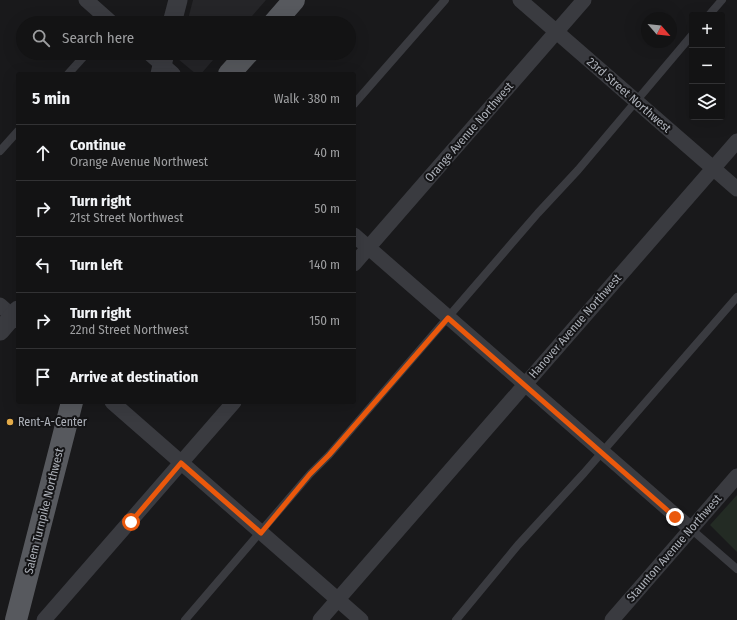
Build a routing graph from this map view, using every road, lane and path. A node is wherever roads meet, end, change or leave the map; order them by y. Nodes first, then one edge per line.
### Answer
1 (86, 0) edge
2 (178, 0) edge
3 (444, 0) edge
4 (520, 0) edge
5 (584, 0) edge
6 (722, 0) edge
7 (712, 12) edge
8 (104, 16) edge
9 (174, 16) edge
10 (556, 32) junction
11 (689, 39) edge
12 (81, 60) edge
13 (242, 60) edge
14 (70, 72) edge
15 (231, 72) edge
16 (356, 102) edge
17 (637, 102) junction
18 (16, 133) edge
19 (737, 141) edge
20 (0, 151) edge
21 (713, 168) junction
22 (737, 189) edge
23 (356, 237) edge
24 (369, 247) junction
25 (356, 262) edge
26 (737, 297) edge
27 (12, 313) edge
28 (448, 318) junction
29 (0, 330) edge
30 (524, 385) junction
31 (71, 404) edge
32 (114, 404) edge
33 (232, 404) edge
34 (602, 451) junction
35 (181, 463) junction
36 (737, 476) edge
37 (691, 530) junction
38 (261, 533) junction
39 (737, 569) edge
40 (337, 600) junction
41 (16, 620) edge
42 (44, 620) edge
43 (186, 620) edge
44 (320, 620) edge
45 (361, 620) edge
46 (456, 620) edge
47 (612, 620) edge

1 - 8 street
2 - 9 street
3 - 16 lane
4 - 10 street, 23rd Street Northwest
5 - 10 street, Orange Avenue Northwest
6 - 7 lane
10 - 17 street, 23rd Street Northwest
10 - 24 street, Orange Avenue Northwest
11 - 17 lane
12 - 14 lane
13 - 15 main road
17 - 21 street, 23rd Street Northwest
17 - 28 lane
18 - 20 lane
19 - 21 street, Hanover Avenue Northwest
21 - 22 street, 23rd Street Northwest
21 - 30 street, Hanover Avenue Northwest
23 - 24 street
24 - 25 street, Orange Avenue Northwest
24 - 28 street
26 - 34 lane
27 - 29 street
28 - 30 street
28 - 38 lane
30 - 34 street
30 - 40 street, Hanover Avenue Northwest
31 - 41 main road, Salem Turnpike Northwest
32 - 35 street
33 - 35 street
34 - 37 street
34 - 46 lane
35 - 38 street
35 - 42 street
36 - 37 street, Staunton Avenue Northwest
37 - 39 lane
37 - 47 street, Staunton Avenue Northwest
38 - 40 street
38 - 43 lane
40 - 44 street, Hanover Avenue Northwest
40 - 45 street

